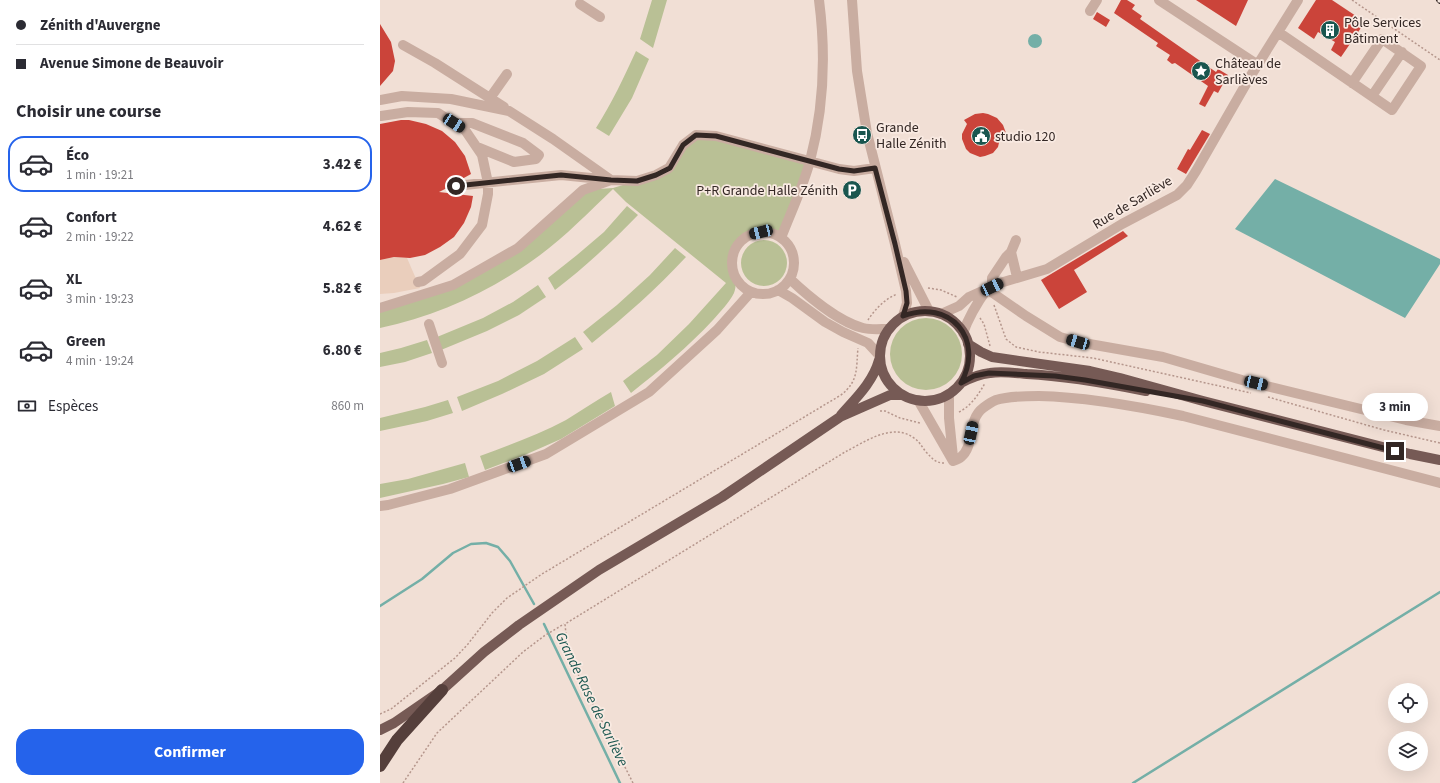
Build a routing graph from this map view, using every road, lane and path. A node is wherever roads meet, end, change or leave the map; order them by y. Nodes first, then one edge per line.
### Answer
1 (819, 0) edge
2 (852, 0) edge
3 (1097, 0) edge
4 (1159, 0) edge
5 (1298, 0) edge
6 (1352, 0) edge
7 (580, 4) dead end
8 (1090, 12) dead end
9 (600, 17) dead end
10 (1278, 32) junction
11 (403, 45) dead end
12 (1402, 52) junction
13 (1440, 60) edge
14 (1258, 65) junction
15 (507, 74) dead end
16 (1352, 83) junction
17 (1372, 96) junction
18 (490, 98) junction
19 (380, 100) edge
20 (509, 111) junction
21 (381, 116) edge
22 (454, 123) junction
23 (477, 147) junction
24 (810, 161) junction
25 (875, 168) junction
26 (611, 180) junction
27 (488, 183) junction
28 (456, 186) dead end
29 (781, 238) junction
30 (1016, 240) dead end
31 (895, 244) junction
32 (1011, 252) junction
33 (1017, 277) junction
34 (790, 279) junction
35 (418, 282) dead end
36 (990, 288) junction
37 (916, 289) junction
38 (778, 290) junction
39 (751, 292) junction
40 (901, 293) junction
41 (964, 301) junction
42 (380, 308) edge
43 (973, 308) junction
44 (929, 311) junction
45 (941, 314) junction
46 (900, 318) junction
47 (429, 324) dead end
48 (863, 328) junction
49 (888, 329) junction
50 (964, 333) junction
51 (860, 338) junction
52 (969, 347) junction
53 (880, 356) junction
54 (992, 357) junction
55 (442, 363) dead end
56 (989, 373) junction
57 (1120, 378) junction
58 (961, 383) junction
59 (1254, 393) dead end
60 (949, 394) junction
61 (903, 395) junction
62 (1261, 395) dead end
63 (918, 400) junction
64 (1203, 401) junction
65 (873, 412) dead end
66 (840, 417) junction
67 (949, 418) junction
68 (932, 423) junction
69 (1440, 426) edge
70 (1440, 442) edge
71 (1440, 460) edge
72 (953, 461) junction
73 (1440, 483) edge
74 (383, 507) edge
75 (564, 624) junction
76 (442, 690) junction
77 (380, 714) edge
78 (394, 723) junction
79 (380, 730) edge
80 (380, 738) edge
81 (380, 766) edge
82 (403, 783) edge
83 (633, 783) edge

1 - 24 street
2 - 25 street
3 - 8 street
4 - 14 street
5 - 10 street, Rue de Sarliève
6 - 13 path
7 - 9 street
10 - 14 street, Rue de Sarliève
10 - 16 street
11 - 18 street
12 - 16 street
12 - 17 street
12 - 17 street
14 - 33 street, Rue de Sarliève
15 - 18 street
16 - 17 street
18 - 20 street
19 - 20 street
20 - 26 street
21 - 22 street
22 - 23 street
22 - 23 street
23 - 27 street
24 - 25 street
24 - 26 street
24 - 29 street
25 - 31 street
26 - 27 street
26 - 42 street
27 - 28 street
27 - 35 street
29 - 34 street
29 - 39 street
30 - 32 street
31 - 37 street
31 - 40 street
31 - 46 street
32 - 33 street
32 - 36 street
33 - 36 street, Rue de Sarliève
34 - 38 street
34 - 48 street
36 - 41 street, Rue de Sarliève
36 - 43 street
36 - 59 path
36 - 69 street
37 - 41 path
37 - 44 street
38 - 39 street
38 - 51 street
39 - 74 street
40 - 46 street
40 - 48 path
41 - 45 street, Rue de Sarliève
43 - 50 street
43 - 54 path
44 - 45 main road
44 - 46 main road
45 - 50 main road
46 - 49 main road
47 - 55 street
48 - 49 street
49 - 53 main road
50 - 52 main road
51 - 53 street
51 - 77 path
52 - 54 main road
52 - 57 main road
52 - 58 main road
53 - 61 main road
53 - 66 main road
54 - 57 main road
56 - 58 main road
56 - 64 main road
56 - 67 path
57 - 64 main road
58 - 60 main road
60 - 63 main road
60 - 67 street
61 - 63 main road
61 - 66 main road
62 - 70 path
63 - 68 street
64 - 71 main road
65 - 68 path
66 - 76 main road
67 - 72 street
68 - 72 street
72 - 73 street
72 - 75 path
75 - 82 path
75 - 83 path
76 - 78 main road
76 - 81 highway
78 - 79 main road
78 - 80 main road

